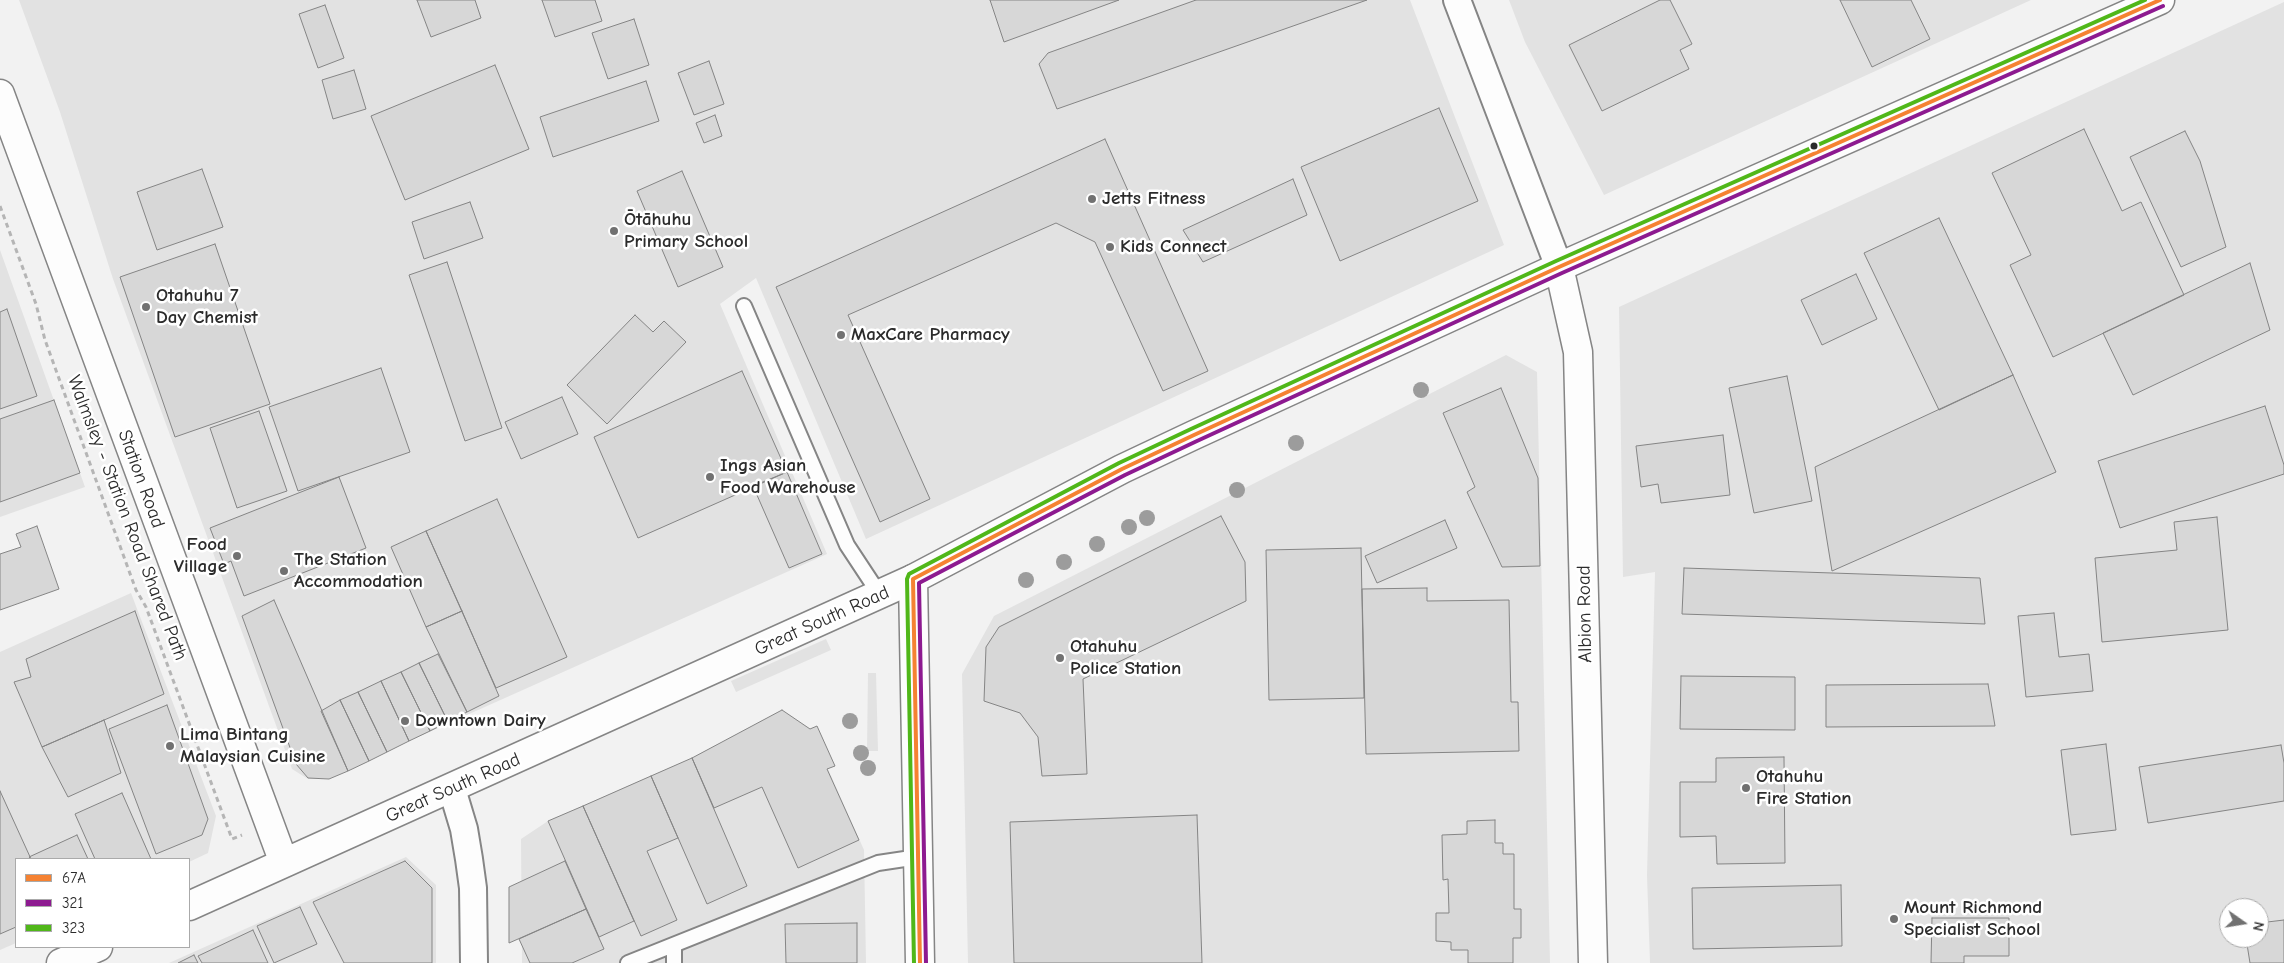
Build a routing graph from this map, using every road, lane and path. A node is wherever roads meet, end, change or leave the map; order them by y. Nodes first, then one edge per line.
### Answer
1 (1458, 0) edge
2 (2160, 0) edge
3 (0, 94) edge
4 (0, 206) edge
5 (1559, 267) junction
6 (744, 306) dead end
7 (913, 579) junction
8 (880, 595) junction
9 (452, 789) junction
10 (232, 840) dead end
11 (918, 856) junction
12 (284, 863) junction
13 (190, 906) edge
14 (674, 945) junction
15 (96, 948) edge
16 (61, 963) edge
17 (474, 963) edge
18 (628, 963) edge
19 (674, 963) edge
20 (920, 963) edge
21 (1593, 963) edge

1 - 5 street
2 - 5 street, Great South Road
3 - 12 street, Station Road
4 - 10 path, Walmsley - Station Road Shared Path
5 - 7 street, Great South Road
5 - 21 street, Albion Road
6 - 8 lane
7 - 8 street, Great South Road
7 - 11 street
8 - 9 street, Great South Road
9 - 12 street, Great South Road
9 - 17 street
11 - 14 lane
11 - 20 street
12 - 13 street, Great South Road
14 - 18 lane
14 - 19 lane
15 - 16 street

